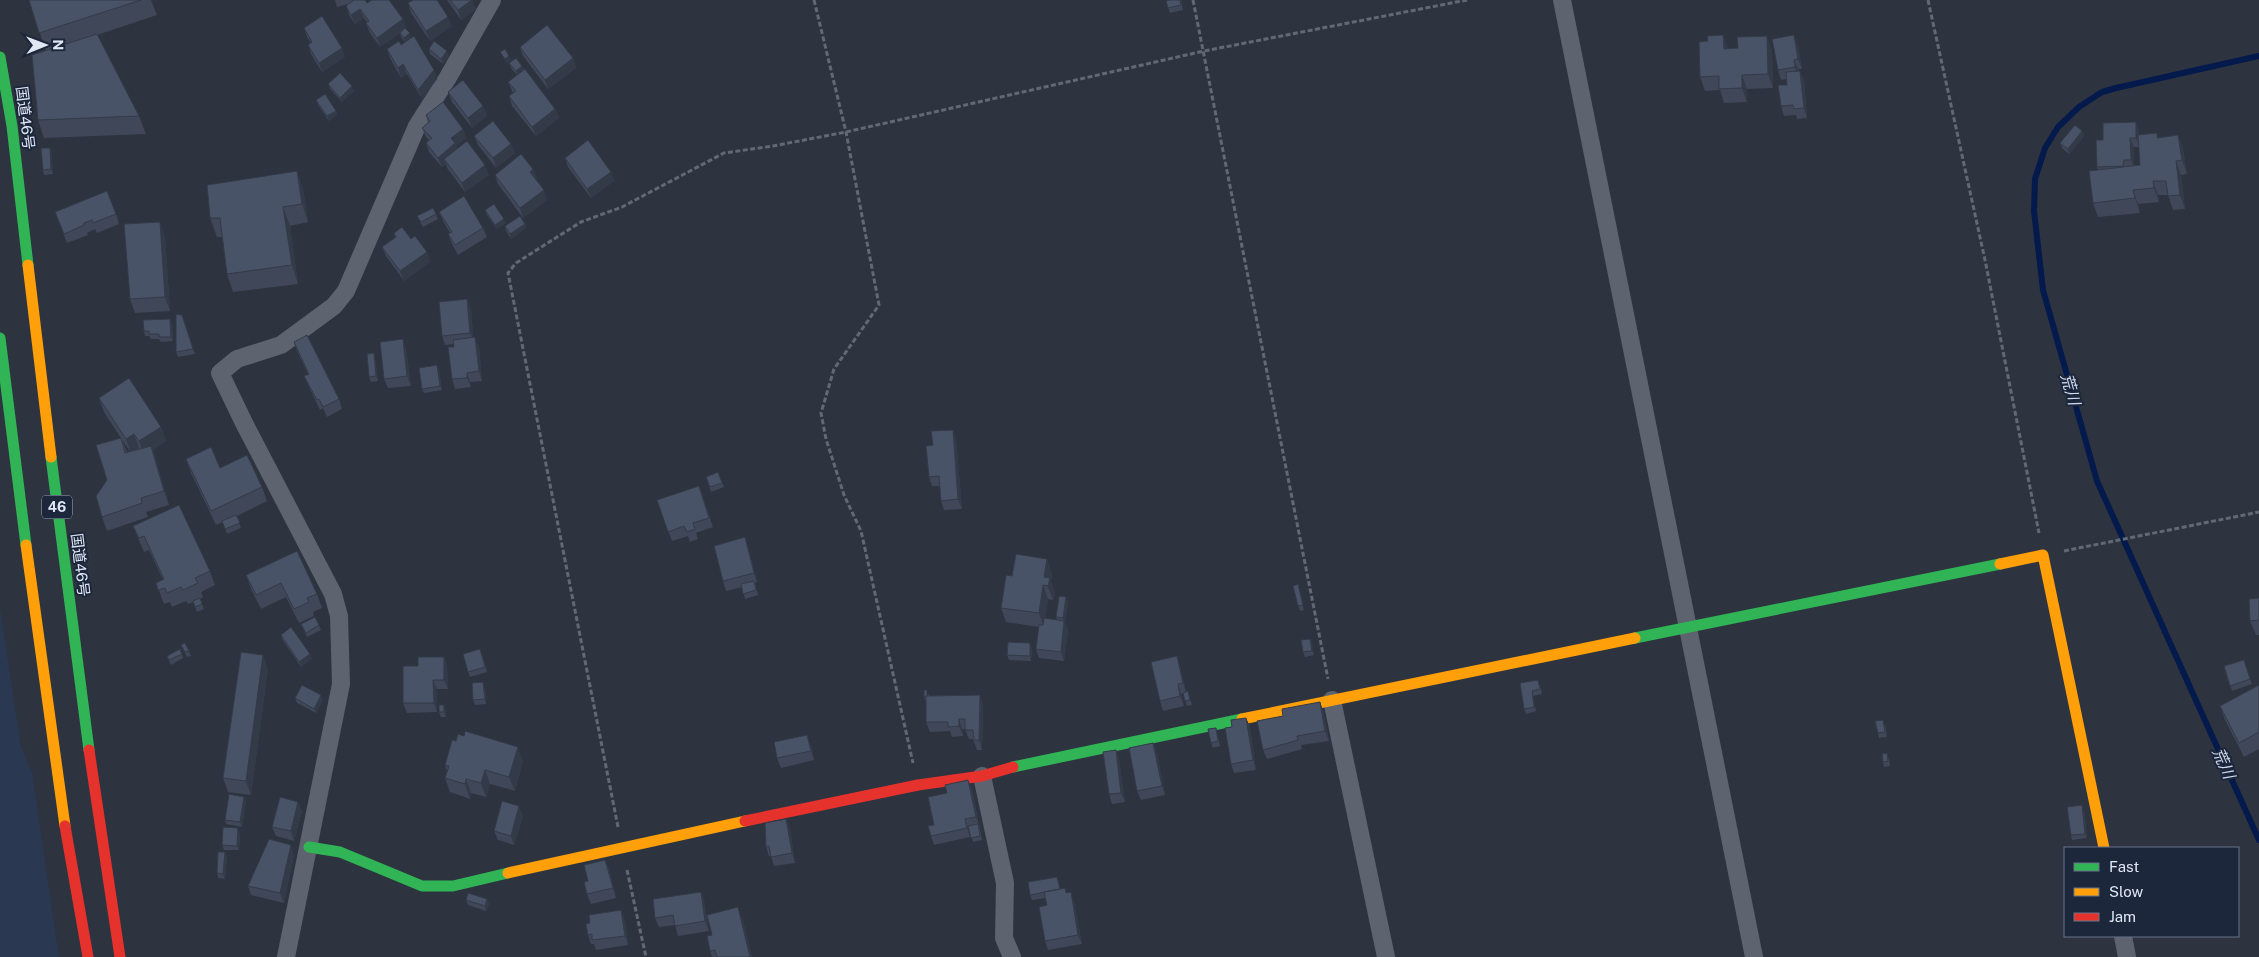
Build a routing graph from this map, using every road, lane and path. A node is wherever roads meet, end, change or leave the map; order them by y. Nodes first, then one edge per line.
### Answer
1 (492, 0) edge
2 (814, 0) edge
3 (1193, 0) edge
4 (1467, 0) edge
5 (1562, 0) edge
6 (1928, 0) edge
7 (1204, 51) junction
8 (0, 56) edge
9 (846, 132) junction
10 (0, 338) edge
11 (2259, 512) edge
12 (2043, 555) junction
13 (1687, 628) junction
14 (1332, 700) junction
15 (982, 776) junction
16 (918, 784) junction
17 (309, 847) junction
18 (623, 847) junction
19 (2104, 847) edge
20 (2123, 937) edge
21 (88, 957) edge
22 (120, 957) edge
23 (286, 957) edge
24 (646, 957) edge
25 (1012, 957) edge
26 (1386, 957) edge
27 (1754, 957) edge
28 (2127, 957) edge

1 - 17 street
2 - 9 path
3 - 7 path
4 - 7 path
5 - 13 street
6 - 12 path
7 - 9 path
7 - 14 path
8 - 22 main road, 国道46号 / 46
9 - 16 path
9 - 18 path
10 - 21 main road, 46
11 - 12 path
12 - 13 main road
12 - 19 main road
13 - 14 main road
13 - 27 street
14 - 15 main road
14 - 26 street
15 - 16 main road
15 - 25 street
16 - 18 main road
17 - 18 main road
17 - 23 street
18 - 24 path
20 - 28 street

